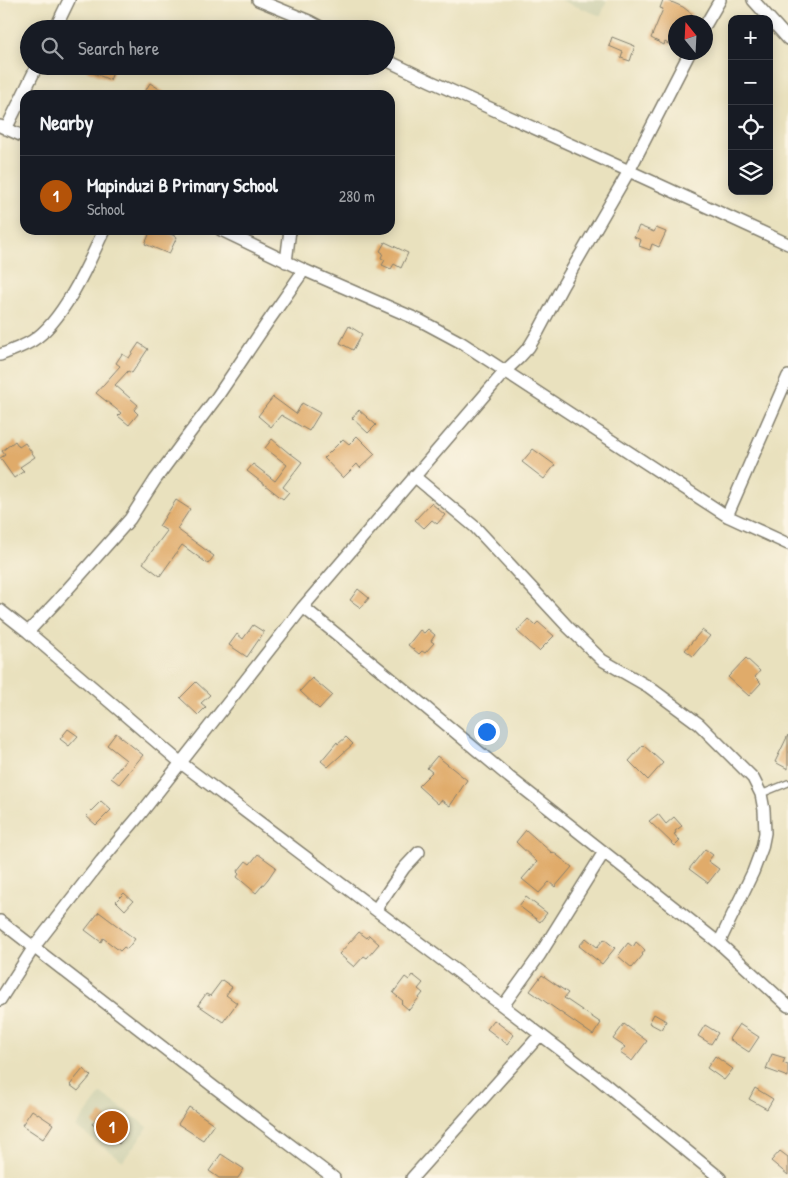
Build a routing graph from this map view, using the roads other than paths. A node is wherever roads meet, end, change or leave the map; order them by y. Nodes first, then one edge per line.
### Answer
1 (69, 0) edge
2 (258, 0) edge
3 (720, 0) edge
4 (753, 0) edge
5 (711, 15) edge
6 (59, 20) edge
7 (307, 20) edge
8 (788, 38) edge
9 (686, 60) edge
10 (395, 64) edge
11 (31, 75) edge
12 (23, 90) edge
13 (20, 96) edge
14 (3, 127) edge
15 (20, 135) edge
16 (629, 171) junction
17 (102, 235) edge
18 (231, 235) edge
19 (289, 235) edge
20 (788, 244) edge
21 (286, 262) junction
22 (304, 270) junction
23 (0, 355) edge
24 (506, 370) junction
25 (788, 376) edge
26 (414, 476) junction
27 (728, 516) junction
28 (788, 544) edge
29 (303, 607) junction
30 (0, 610) edge
31 (28, 632) junction
32 (181, 763) junction
33 (788, 783) edge
34 (761, 794) junction
35 (419, 852) dead end
36 (604, 852) junction
37 (376, 909) junction
38 (0, 921) edge
39 (719, 943) junction
40 (34, 947) junction
41 (0, 1000) edge
42 (503, 1006) junction
43 (788, 1006) edge
44 (540, 1035) junction
45 (334, 1178) edge
46 (412, 1178) edge
47 (720, 1178) edge

1 - 6 street
2 - 7 street
3 - 5 street
4 - 8 street
9 - 16 street
10 - 16 street
11 - 12 street
13 - 14 street
14 - 15 street
16 - 20 street
16 - 24 street
17 - 23 street
18 - 21 street
19 - 21 street
21 - 22 street
22 - 24 street
22 - 31 street
24 - 26 street
24 - 27 street
25 - 27 street
26 - 29 street
26 - 34 street
27 - 28 street
29 - 32 street
29 - 36 street
30 - 31 street
31 - 32 street
32 - 37 street
32 - 40 street
33 - 34 lane
34 - 39 street
35 - 37 street
36 - 39 street
36 - 42 street
37 - 42 street
38 - 40 street
39 - 43 street
40 - 41 street
40 - 45 street
42 - 44 street
44 - 46 street
44 - 47 street

